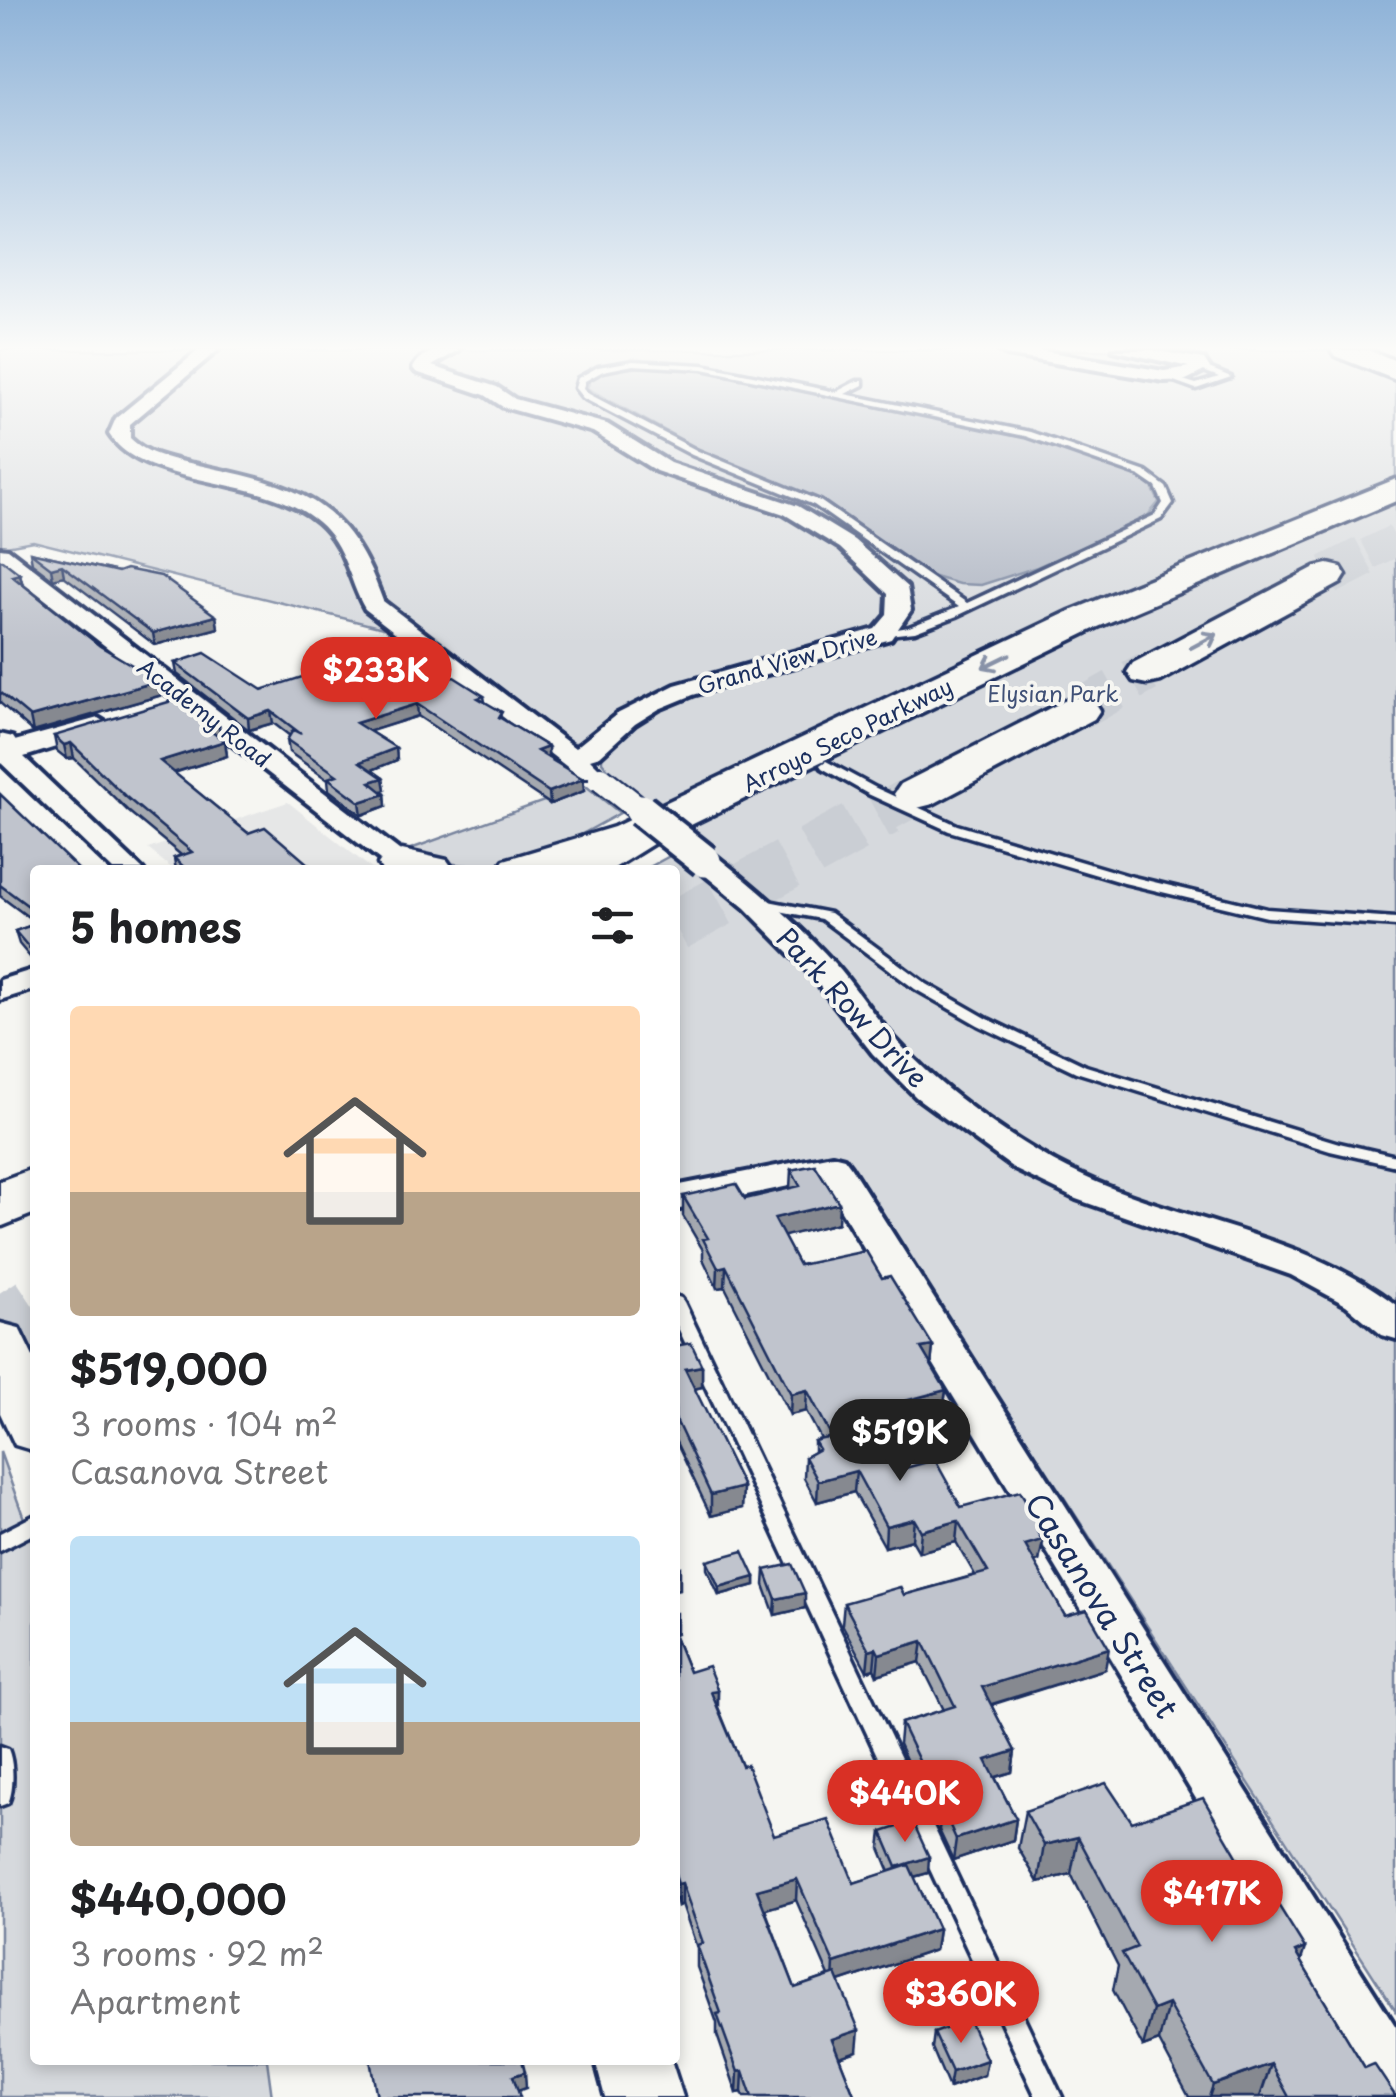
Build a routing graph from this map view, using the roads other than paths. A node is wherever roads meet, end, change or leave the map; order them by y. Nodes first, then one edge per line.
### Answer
1 (128, 448) edge
2 (633, 448) edge
3 (685, 448) edge
4 (1069, 448) edge
5 (1396, 472) edge
6 (1396, 489) edge
7 (0, 554) edge
8 (1328, 575) tunnel mouth
9 (964, 606) junction
10 (1084, 618) junction
11 (883, 634) junction
12 (1147, 672) tunnel mouth
13 (188, 699) junction
14 (152, 710) edge
15 (1079, 710) tunnel mouth
16 (116, 721) edge
17 (2, 751) edge
18 (571, 757) junction
19 (826, 765) dead end
20 (917, 794) tunnel mouth
21 (640, 832) junction
22 (124, 865) edge
23 (410, 865) edge
24 (536, 865) edge
25 (586, 865) edge
26 (755, 902) junction
27 (1396, 922) edge
28 (30, 980) edge
29 (0, 991) edge
30 (1396, 1161) edge
31 (30, 1190) edge
32 (680, 1197) edge
33 (0, 1207) edge
34 (680, 1313) edge
35 (1396, 1325) edge
36 (0, 1342) edge
37 (30, 1417) edge
38 (30, 1526) edge
39 (0, 1543) edge
40 (0, 1756) edge
41 (0, 1796) edge
42 (1392, 2061) edge
43 (634, 2065) edge
44 (644, 2097) edge
45 (1049, 2097) edge

1 - 18 street, Park Row Drive
2 - 11 street, Grand View Drive
3 - 9 lane
4 - 9 lane
5 - 10 highway
6 - 10 highway, Arroyo Seco Parkway
7 - 13 street, Academy Road
12 -> 8 highway
9 - 11 lane
10 -> 21 highway, Arroyo Seco Parkway
11 - 18 street, Grand View Drive
13 - 14 street
13 - 23 street, Academy Road
15 - 20 highway
16 - 17 street
17 - 22 street
18 - 26 street, Park Row Drive, bridge
19 - 27 lane
21 - 24 highway
21 - 25 highway, Arroyo Seco Parkway
26 - 30 lane
26 - 35 street, Park Row Drive
28 - 29 street
31 - 33 highway
32 - 42 street, Casanova Street
34 - 45 lane
36 - 37 main road
38 - 39 lane
40 - 41 lane
43 - 44 main road

